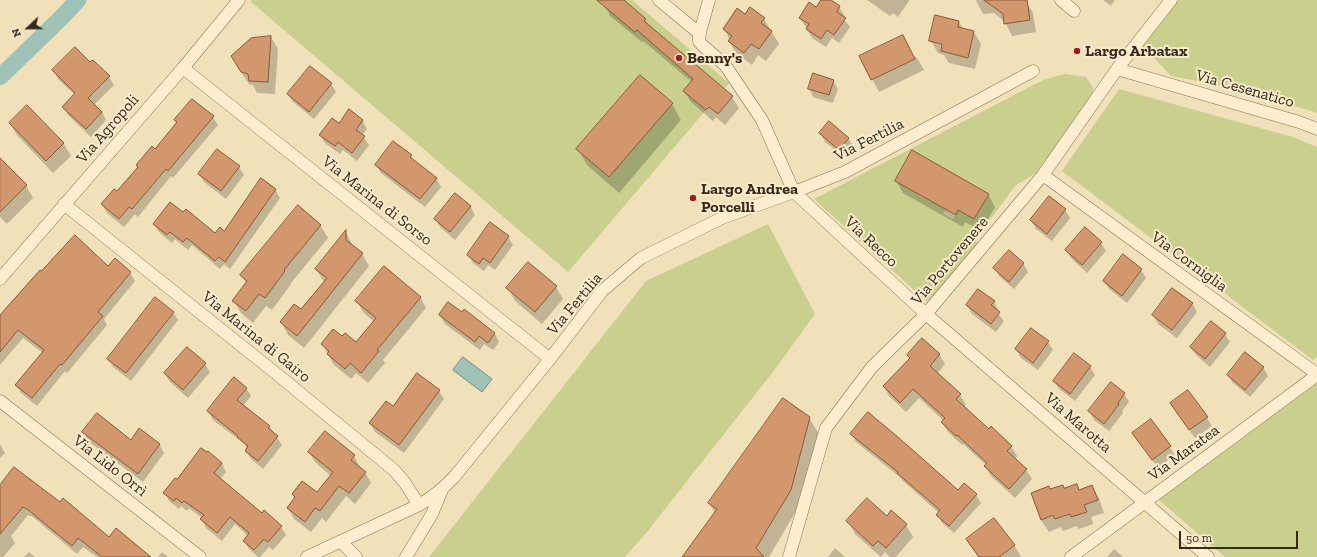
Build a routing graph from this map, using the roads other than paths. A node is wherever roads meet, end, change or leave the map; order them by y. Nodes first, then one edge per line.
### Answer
1 (240, 0) edge
2 (659, 0) edge
3 (710, 0) edge
4 (1061, 0) edge
5 (1171, 0) edge
6 (1074, 11) dead end
7 (700, 37) junction
8 (183, 68) junction
9 (1117, 69) junction
10 (1033, 71) dead end
11 (1317, 129) edge
12 (1043, 175) junction
13 (794, 192) junction
14 (64, 204) junction
15 (0, 279) edge
16 (926, 314) junction
17 (550, 359) junction
18 (1317, 374) edge
19 (0, 401) edge
20 (443, 488) junction
21 (1145, 502) junction
22 (419, 504) junction
23 (341, 542) junction
24 (200, 557) edge
25 (307, 557) edge
26 (356, 557) edge
27 (406, 557) edge
28 (789, 557) edge
29 (1071, 557) edge
30 (1208, 557) edge

1 - 8 street, Via Agropoli
2 - 7 street
3 - 7 street
4 - 6 street
5 - 9 street, Via Portovenere
7 - 13 street
8 - 14 street, Via Agropoli
8 - 17 street, Via Marina di Sorso
9 - 11 street, Via Cesenatico
9 - 12 street, Via Portovenere
10 - 13 street, Via Fertilia
12 - 16 street, Via Portovenere
12 - 18 street, Via Corniglia
13 - 16 street, Via Recco
13 - 17 street, Via Fertilia
14 - 15 street, Via Agropoli
14 - 22 street, Via Marina di Gairo
16 - 21 street, Via Marotta
16 - 28 street, Via Portovenere
17 - 20 street, Via Fertilia
18 - 21 street, Via Maratea
19 - 24 street, Via Lido Orrì
20 - 22 street
20 - 27 street
21 - 29 street, Via Maratea
21 - 30 street, Via Marotta
22 - 23 street
23 - 25 street
23 - 26 street

